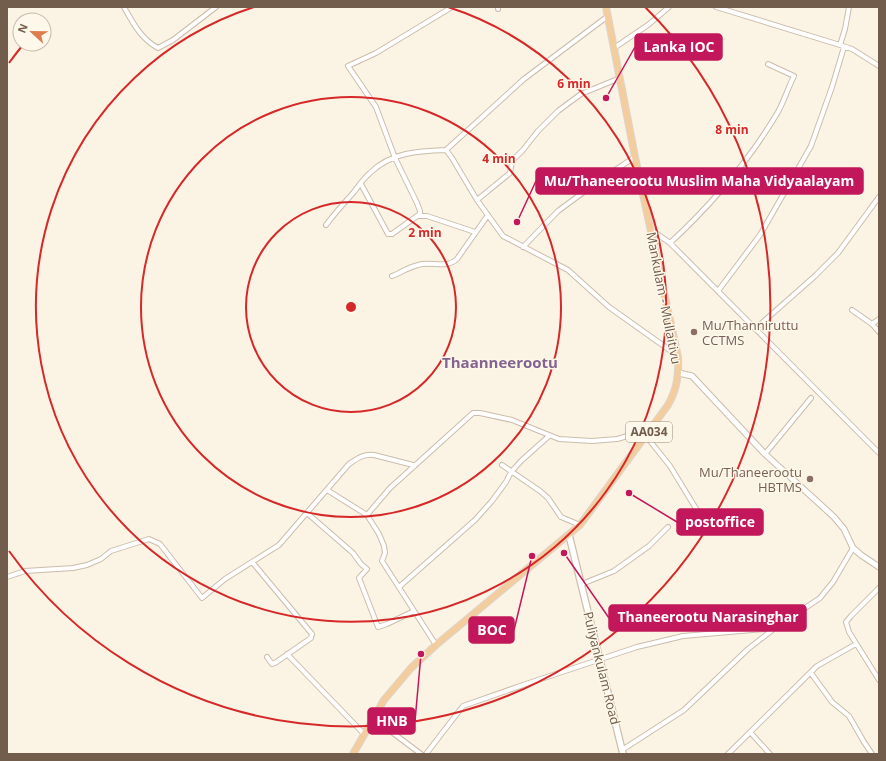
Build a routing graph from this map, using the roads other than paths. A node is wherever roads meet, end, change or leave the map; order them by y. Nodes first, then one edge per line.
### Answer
1 (124, 7) edge
2 (216, 7) edge
3 (452, 7) edge
4 (606, 7) edge
5 (669, 7) edge
6 (716, 7) edge
7 (849, 7) edge
8 (608, 16) junction
9 (842, 46) junction
10 (614, 48) junction
11 (768, 64) dead end
12 (879, 66) edge
13 (620, 78) junction
14 (446, 150) junction
15 (635, 157) junction
16 (395, 158) junction
17 (361, 184) junction
18 (879, 197) edge
19 (477, 200) junction
20 (488, 215) junction
21 (418, 216) junction
22 (326, 225) dead end
23 (650, 229) junction
24 (475, 232) junction
25 (670, 243) junction
26 (523, 247) junction
27 (392, 276) dead end
28 (718, 291) junction
29 (852, 310) dead end
30 (879, 319) edge
31 (872, 324) junction
32 (755, 329) junction
33 (879, 332) edge
34 (678, 357) junction
35 (679, 373) junction
36 (811, 398) dead end
37 (651, 429) junction
38 (549, 436) junction
39 (646, 436) junction
40 (879, 453) edge
41 (765, 454) junction
42 (414, 465) junction
43 (502, 465) dead end
44 (511, 472) junction
45 (327, 490) junction
46 (307, 513) junction
47 (367, 515) junction
48 (580, 525) junction
49 (706, 525) dead end
50 (668, 527) dead end
51 (569, 535) junction
52 (853, 548) junction
53 (253, 563) junction
54 (878, 565) edge
55 (7, 577) edge
56 (582, 584) junction
57 (399, 587) junction
58 (879, 588) edge
59 (414, 611) junction
60 (775, 628) junction
61 (856, 644) junction
62 (436, 645) junction
63 (287, 654) junction
64 (267, 657) dead end
65 (600, 659) junction
66 (810, 673) junction
67 (879, 680) edge
68 (373, 718) junction
69 (750, 732) junction
70 (364, 734) junction
71 (623, 752) edge
72 (353, 754) edge
73 (421, 754) edge
74 (426, 754) edge
75 (728, 754) edge
76 (770, 754) edge
77 (872, 754) edge

1 - 2 street
3 - 16 street
4 - 8 highway, Mankulam - Mullaitivu / AA034
5 - 10 street
6 - 9 street
7 - 9 street
8 - 10 highway, Mankulam - Mullaitivu / AA034
8 - 14 street
9 - 12 street
9 - 28 street
10 - 13 highway, Mankulam - Mullaitivu / AA034
11 - 25 street
13 - 15 highway, Mankulam - Mullaitivu / AA034
13 - 19 street
14 - 16 street
14 - 19 street
15 - 23 highway, Mankulam - Mullaitivu / AA034
15 - 26 street
16 - 17 street
16 - 21 street
17 - 21 street
17 - 22 street
18 - 32 street
19 - 20 street
20 - 24 street
20 - 26 street
21 - 24 street
23 - 25 street
23 - 34 highway, Mankulam - Mullaitivu / AA034
24 - 27 street
25 - 28 street
26 - 34 street
28 - 32 street
29 - 31 street
30 - 31 street
31 - 33 street
32 - 40 street
34 - 35 highway, Mankulam - Mullaitivu / AA034
35 - 37 highway, Mankulam - Mullaitivu / AA034
35 - 41 street
36 - 41 street
37 - 38 street
37 - 39 highway, Mankulam - Mullaitivu / AA034
38 - 42 street
38 - 44 street
39 - 48 highway, Mankulam - Mullaitivu / AA034
39 - 49 street
41 - 52 street
42 - 45 street
42 - 47 street
43 - 44 street
44 - 48 street
44 - 57 street
45 - 46 street
45 - 47 street
46 - 53 street
46 - 59 street
47 - 57 street
48 - 51 highway, Mankulam - Mullaitivu / AA034
50 - 56 street
51 - 56 main road, Puliyankulam Road
51 - 62 highway, Mankulam - Mullaitivu / AA034
52 - 54 street
52 - 60 street
53 - 55 street
53 - 63 street
56 - 65 main road, Puliyankulam Road
57 - 59 street
58 - 61 street
59 - 62 street
60 - 65 street
60 - 71 street
61 - 66 street
61 - 67 street
62 - 68 highway, Mankulam - Mullaitivu / AA034
63 - 64 street
63 - 70 street
65 - 71 main road, Puliyankulam Road
65 - 74 street
66 - 69 street
66 - 77 street
68 - 70 highway, Mankulam - Mullaitivu / AA034
68 - 73 street
69 - 75 street
69 - 76 street
70 - 72 highway, Mankulam - Mullaitivu / AA034

